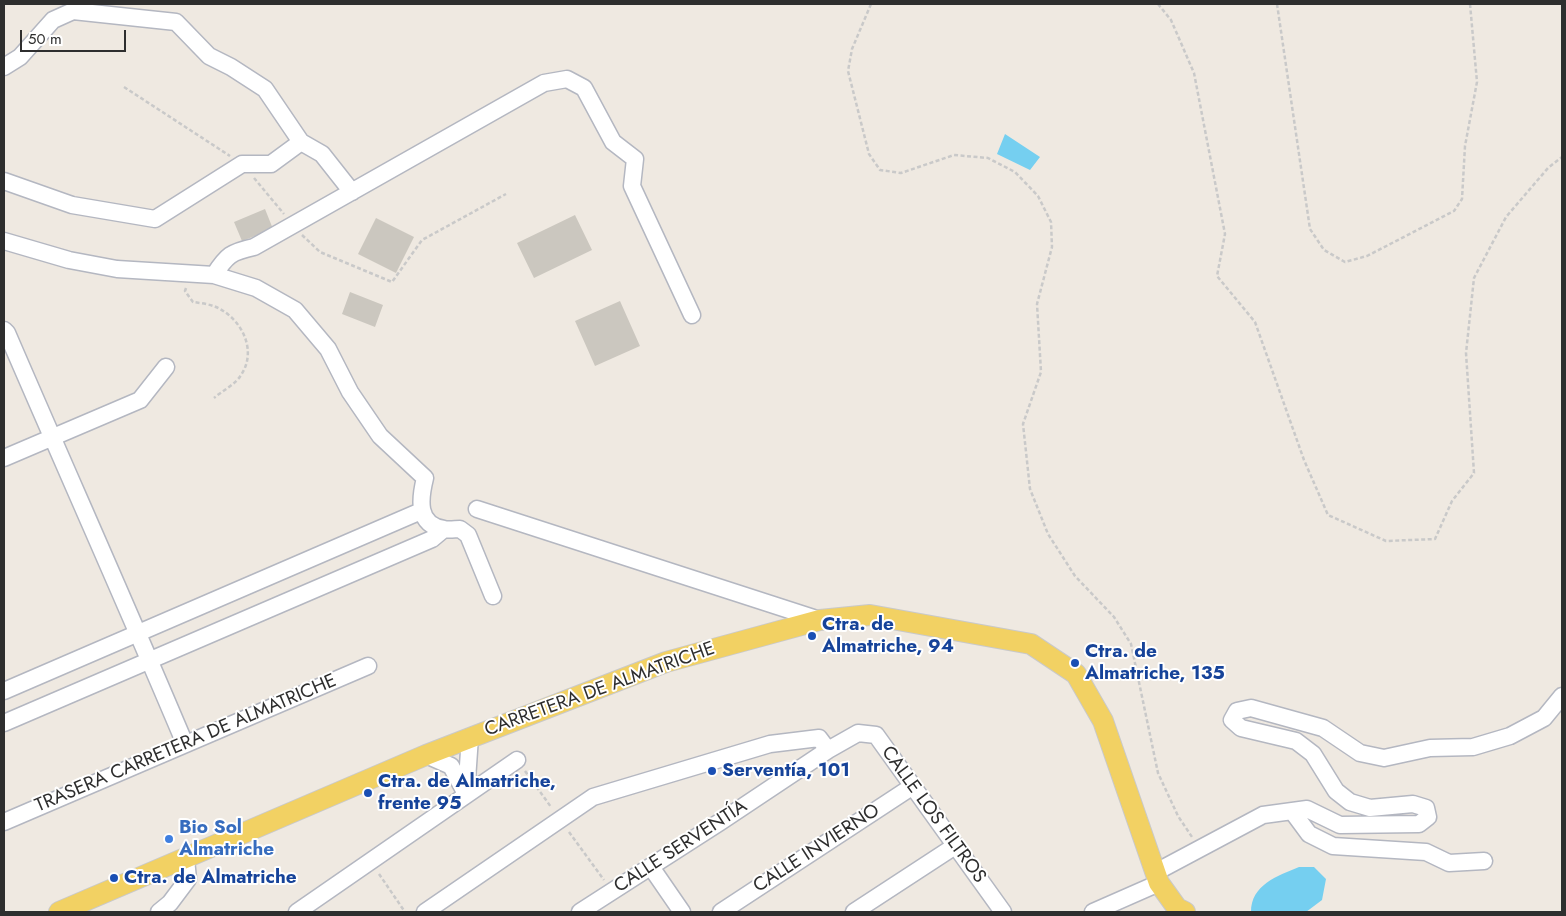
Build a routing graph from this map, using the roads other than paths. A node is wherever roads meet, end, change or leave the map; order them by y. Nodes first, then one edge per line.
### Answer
1 (4, 67) edge
2 (301, 142) junction
3 (4, 181) edge
4 (352, 192) junction
5 (4, 242) edge
6 (214, 276) junction
7 (692, 315) dead end
8 (4, 330) edge
9 (166, 367) dead end
10 (52, 437) junction
11 (4, 458) edge
12 (477, 509) dead end
13 (422, 511) junction
14 (444, 530) junction
15 (494, 596) dead end
16 (820, 620) junction
17 (138, 632) junction
18 (150, 660) junction
19 (368, 666) dead end
20 (4, 690) edge
21 (1562, 696) edge
22 (4, 723) edge
23 (470, 737) junction
24 (185, 744) junction
25 (828, 750) junction
26 (426, 755) junction
27 (517, 760) dead end
28 (913, 786) junction
29 (466, 794) junction
30 (1292, 811) junction
31 (4, 822) edge
32 (955, 846) junction
33 (186, 859) junction
34 (1484, 861) dead end
35 (651, 867) junction
36 (1158, 877) junction
37 (59, 912) edge
38 (159, 912) edge
39 (297, 912) edge
40 (424, 912) edge
41 (580, 912) edge
42 (682, 912) edge
43 (721, 912) edge
44 (854, 912) edge
45 (1003, 912) edge
46 (1093, 912) edge
47 (1185, 912) edge

1 - 2 street
2 - 3 street
2 - 4 street
4 - 6 street
4 - 7 street
5 - 6 street
6 - 13 street
8 - 10 street
9 - 10 street
10 - 11 street
10 - 17 street
12 - 16 street
13 - 14 street
13 - 17 street
14 - 15 street
14 - 18 street
16 - 23 main road, CARRETERA DE ALMATRICHE
16 - 36 main road, CARRETERA DE ALMATRICHE
17 - 18 street
17 - 20 street
18 - 22 street
18 - 24 street
19 - 24 street, TRASERA CARRETERA DE ALMATRICHE
21 - 30 street
23 - 26 main road, CARRETERA DE ALMATRICHE
23 - 29 street
24 - 31 street, TRASERA CARRETERA DE ALMATRICHE
25 - 28 street, CALLE LOS FILTROS
25 - 35 street, CALLE SERVENTÍA
25 - 40 street
26 - 29 street
26 - 33 main road, CARRETERA DE ALMATRICHE
27 - 29 street
28 - 32 street, CALLE LOS FILTROS
28 - 43 street, CALLE INVIERNO
29 - 39 street
30 - 34 street
30 - 36 street
32 - 44 street
32 - 45 street, CALLE LOS FILTROS
33 - 37 main road, CARRETERA DE ALMATRICHE
33 - 38 street
35 - 41 street, CALLE SERVENTÍA
35 - 42 street
36 - 46 street
36 - 47 main road, CARRETERA DE ALMATRICHE

